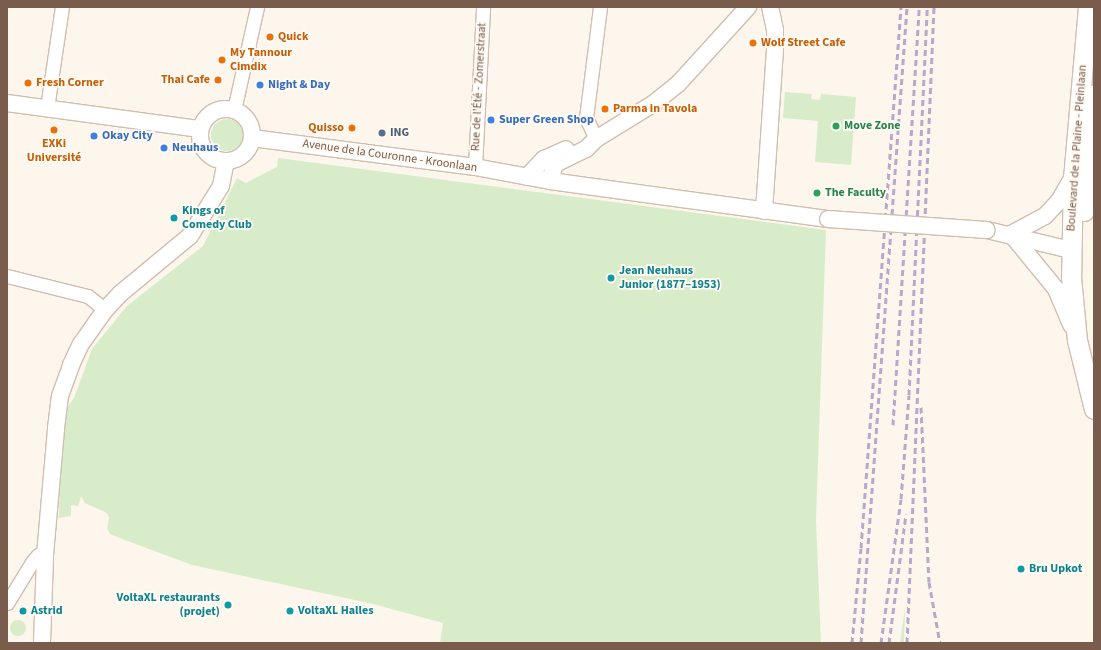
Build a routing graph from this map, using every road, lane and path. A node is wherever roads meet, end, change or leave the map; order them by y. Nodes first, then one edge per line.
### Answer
1 (62, 7) edge
2 (257, 7) edge
3 (483, 7) edge
4 (600, 7) edge
5 (748, 7) edge
6 (770, 7) edge
7 (1088, 7) edge
8 (1094, 94) edge
9 (7, 103) edge
10 (47, 108) junction
11 (234, 110) junction
12 (200, 130) junction
13 (252, 138) junction
14 (596, 139) junction
15 (226, 162) junction
16 (475, 167) junction
17 (527, 177) junction
18 (1073, 177) junction
19 (550, 181) junction
20 (764, 211) junction
21 (1011, 234) junction
22 (1071, 250) junction
23 (7, 276) edge
24 (105, 310) junction
25 (1077, 340) junction
26 (1094, 409) edge
27 (45, 555) junction
28 (7, 603) edge
29 (42, 643) edge

1 - 10 street
2 - 11 street
3 - 16 street, Rue de l'Été - Zomerstraat
4 - 14 street
5 - 14 street
6 - 20 street
7 - 18 main road, Boulevard de la Plaine - Pleinlaan
8 - 22 main road, Boulevard de la Plaine - Pleinlaan
9 - 10 street
10 - 12 street
11 - 12 street
11 - 13 street
12 - 15 street
13 - 15 street
13 - 16 street, Avenue de la Couronne - Kroonlaan
14 - 17 street
14 - 19 street
15 - 24 street
16 - 17 street, Avenue de la Couronne - Kroonlaan
17 - 19 street, Avenue de la Couronne - Kroonlaan
18 - 21 street
18 - 22 main road, Boulevard de la Plaine - Pleinlaan
19 - 20 street, Avenue de la Couronne - Kroonlaan
20 - 21 street, Avenue de la Couronne - Kroonlaan, bridge
21 - 22 street, Avenue de la Couronne - Kroonlaan
21 - 25 street
22 - 25 main road
23 - 24 street
24 - 27 street
25 - 26 main road
27 - 28 street
27 - 29 street

